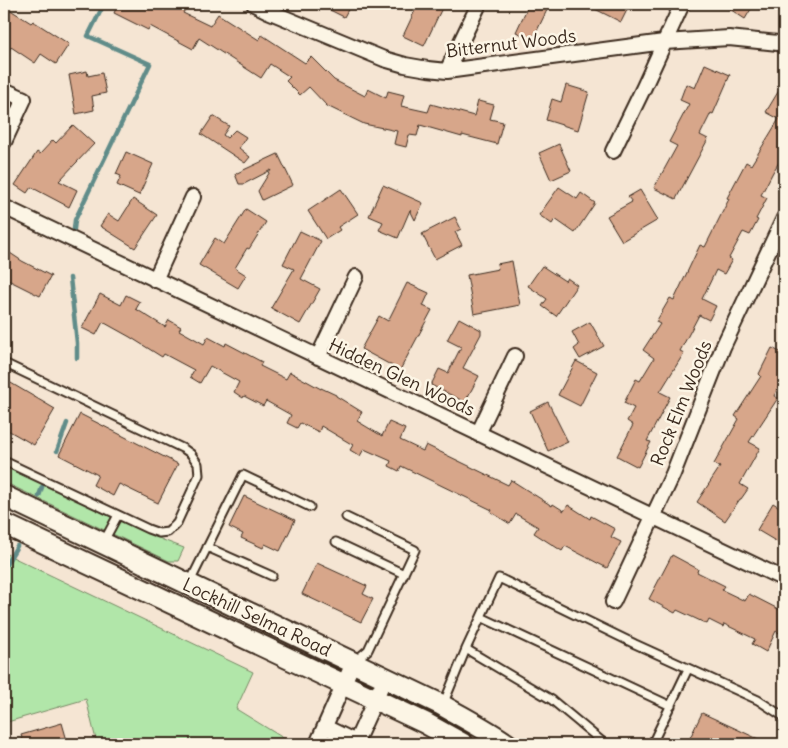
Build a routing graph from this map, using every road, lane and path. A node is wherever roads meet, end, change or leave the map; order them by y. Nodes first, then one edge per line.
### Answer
1 (254, 4) edge
2 (479, 4) edge
3 (682, 4) edge
4 (270, 7) edge
5 (664, 42) junction
6 (784, 45) edge
7 (447, 71) junction
8 (4, 90) edge
9 (4, 142) edge
10 (613, 151) dead end
11 (193, 197) dead end
12 (4, 207) edge
13 (784, 218) edge
14 (356, 277) dead end
15 (154, 280) junction
16 (514, 356) dead end
17 (318, 357) junction
18 (4, 362) edge
19 (478, 434) junction
20 (4, 463) edge
21 (4, 496) edge
22 (310, 508) dead end
23 (118, 515) junction
24 (346, 517) dead end
25 (653, 517) junction
26 (4, 524) edge
27 (336, 542) dead end
28 (103, 543) junction
29 (207, 547) junction
30 (92, 566) junction
31 (404, 574) junction
32 (272, 576) dead end
33 (784, 579) edge
34 (188, 584) junction
35 (613, 602) dead end
36 (481, 616) junction
37 (466, 649) junction
38 (353, 663) junction
39 (688, 669) junction
40 (385, 678) junction
41 (344, 685) junction
42 (376, 700) junction
43 (443, 706) junction
44 (670, 706) junction
45 (784, 717) edge
46 (325, 726) junction
47 (355, 743) edge
48 (317, 744) edge
49 (464, 744) edge
50 (507, 744) edge
51 (605, 744) edge
52 (652, 744) edge

1 - 4 street, Bitternut Woods
2 - 7 street
3 - 5 street
4 - 7 street, Bitternut Woods
5 - 6 street, Bitternut Woods
5 - 7 street, Bitternut Woods
5 - 10 street
8 - 9 street
11 - 15 street
12 - 15 street, Hidden Glen Woods
13 - 25 street, Rock Elm Woods
14 - 17 street
15 - 17 street, Hidden Glen Woods
16 - 19 street
17 - 19 street, Hidden Glen Woods
18 - 23 lane
19 - 25 street, Hidden Glen Woods
20 - 23 lane
21 - 28 main road, Lockhill Selma Road
22 - 29 lane
23 - 28 lane
24 - 31 lane
25 - 33 street, Hidden Glen Woods
25 - 35 street, Rock Elm Woods
26 - 30 main road, Lockhill Selma Road
27 - 31 lane
28 - 30 street
28 - 34 main road, Lockhill Selma Road
29 - 32 lane
29 - 34 lane
30 - 41 main road, Lockhill Selma Road
31 - 38 lane
34 - 38 main road, Lockhill Selma Road
36 - 37 lane
36 - 39 lane
36 - 44 lane
37 - 43 lane
37 - 51 lane
38 - 40 main road, Lockhill Selma Road
38 - 41 street
39 - 44 lane
39 - 45 lane
40 - 42 street
40 - 43 main road, Lockhill Selma Road
41 - 42 main road, Lockhill Selma Road
41 - 46 street
42 - 47 street
42 - 49 main road, Lockhill Selma Road
43 - 50 main road, Lockhill Selma Road
44 - 52 lane
46 - 47 street
46 - 48 street

